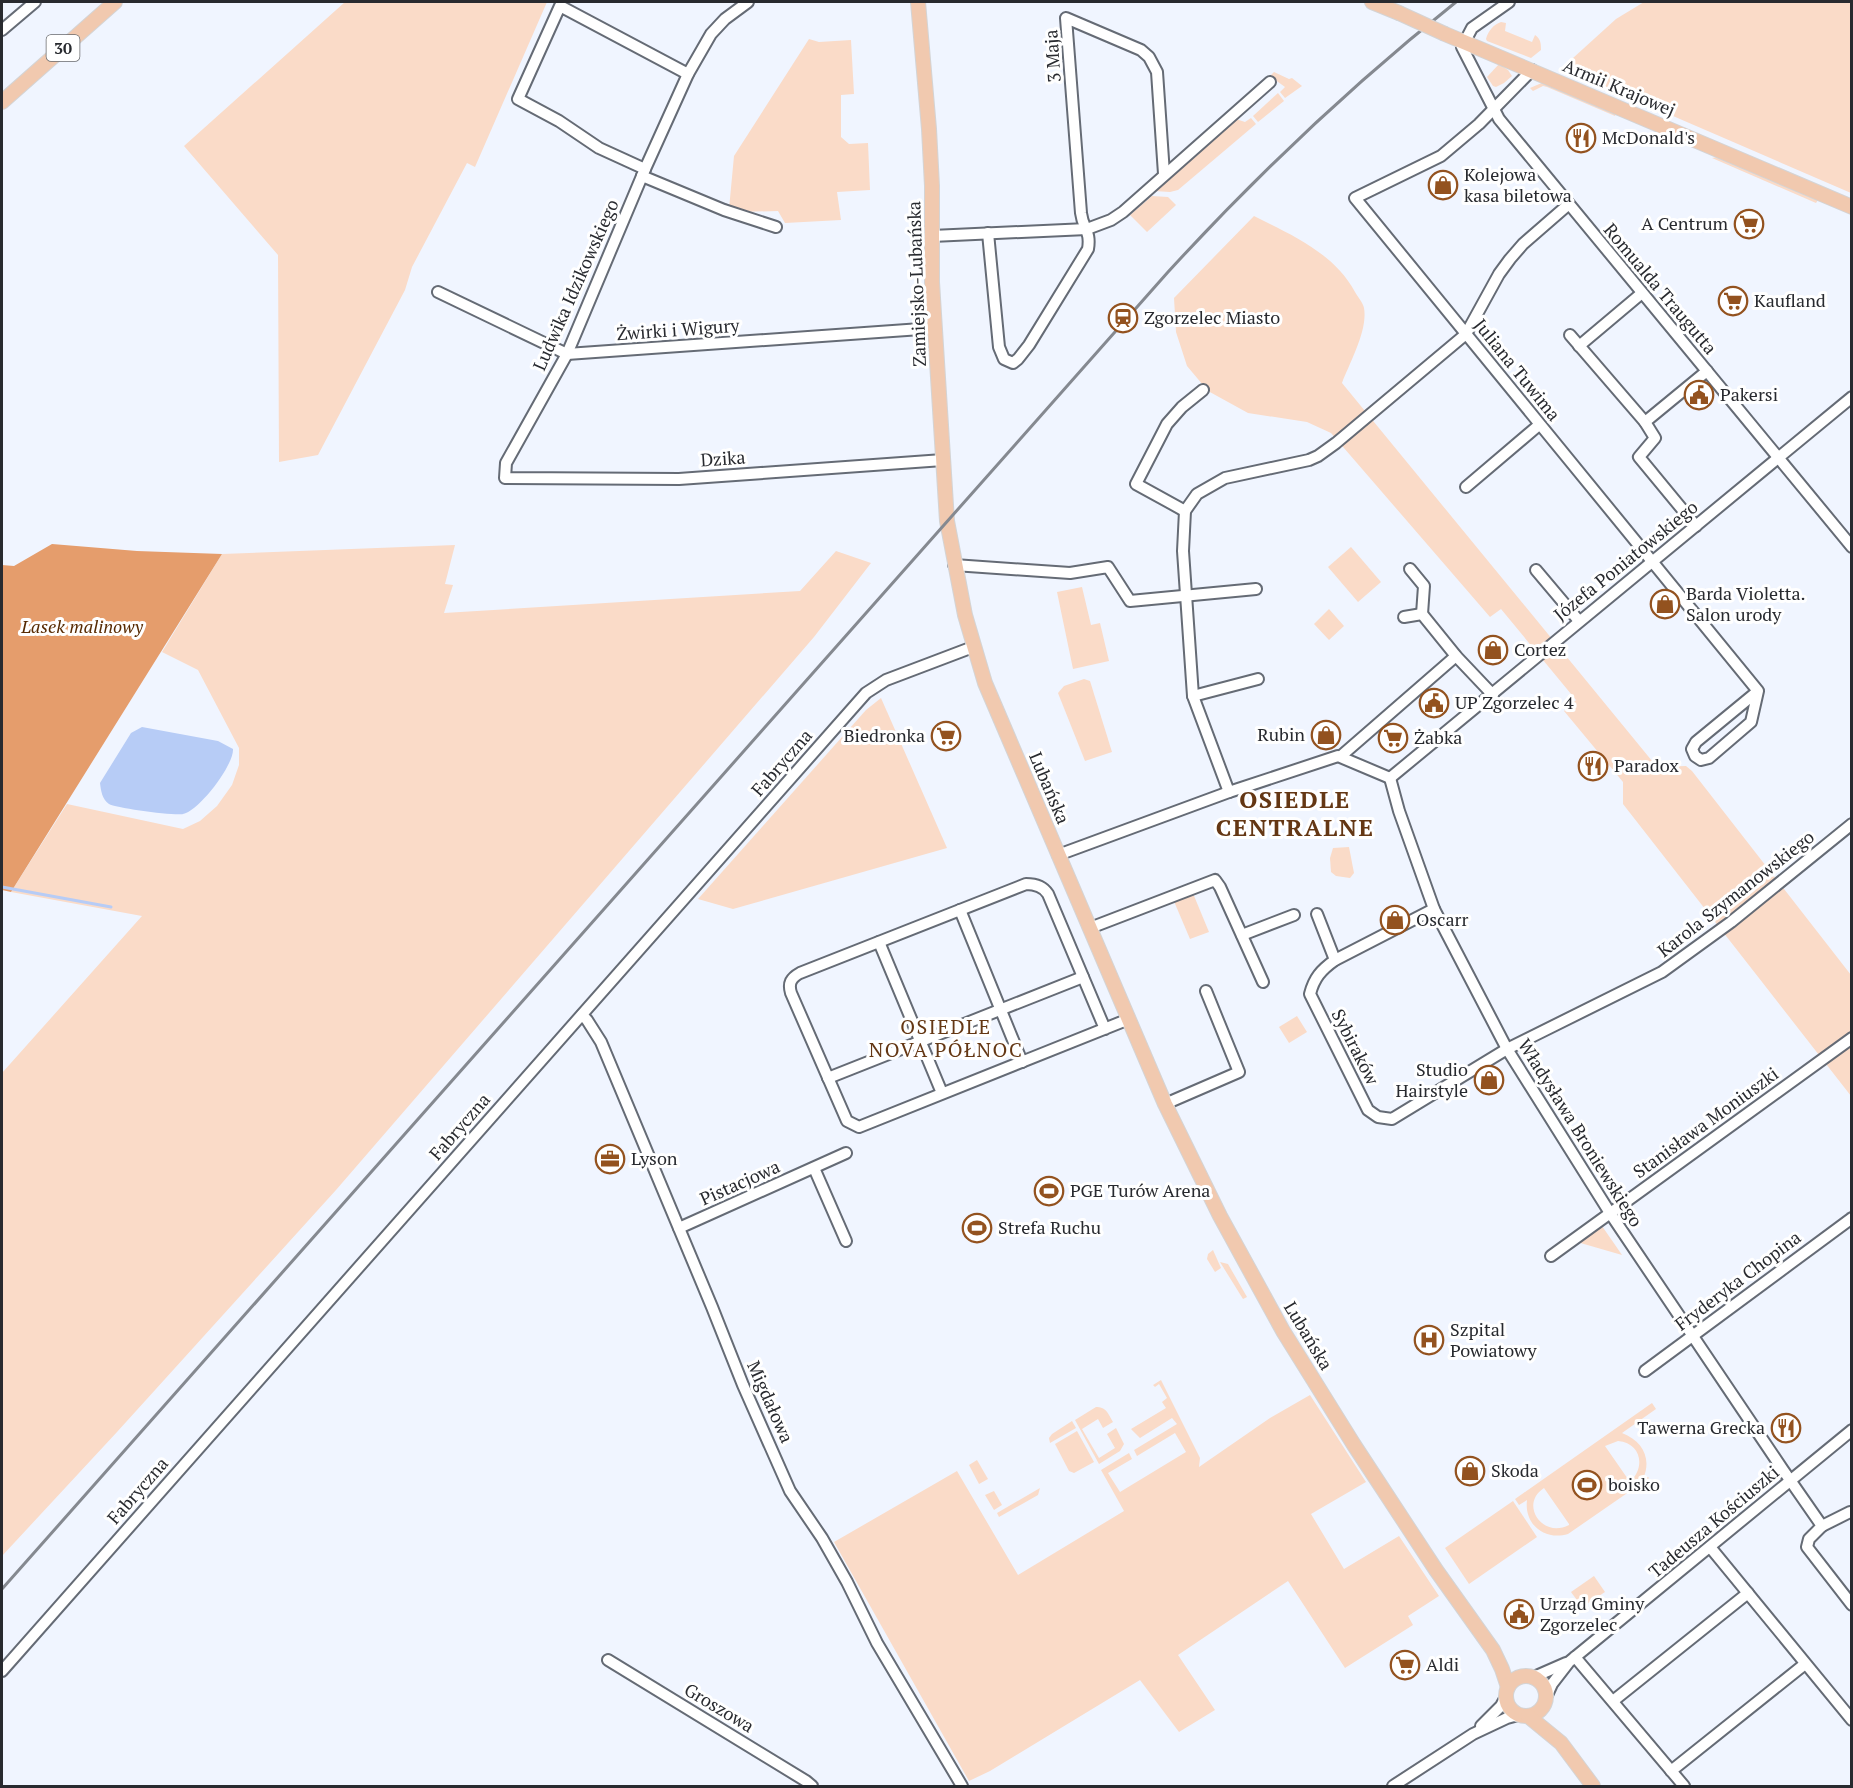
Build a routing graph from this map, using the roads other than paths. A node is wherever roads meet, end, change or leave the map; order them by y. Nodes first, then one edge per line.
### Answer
1 (35, 2) edge
2 (116, 2) edge
3 (748, 2) edge
4 (918, 2) edge
5 (1372, 2) edge
6 (1509, 2) edge
7 (2, 30) edge
8 (1464, 42) junction
9 (1532, 70) junction
10 (688, 74) junction
11 (1270, 82) dead end
12 (2, 102) edge
13 (1493, 110) junction
14 (644, 173) junction
15 (1164, 174) junction
16 (1569, 204) junction
17 (1851, 207) edge
18 (776, 227) dead end
19 (1087, 229) junction
20 (988, 233) junction
21 (932, 236) junction
22 (438, 292) dead end
23 (1642, 293) junction
24 (935, 328) junction
25 (1466, 333) junction
26 (1570, 335) dead end
27 (1579, 346) junction
28 (567, 354) junction
29 (1707, 371) junction
30 (1203, 390) dead end
31 (1851, 397) edge
32 (1645, 422) junction
33 (1539, 425) junction
34 (1778, 457) junction
35 (943, 460) junction
36 (505, 478) joint
37 (1466, 487) dead end
38 (1185, 511) junction
39 (1696, 526) junction
40 (1851, 547) edge
41 (1653, 561) junction
42 (954, 565) junction
43 (1410, 569) dead end
44 (1536, 570) dead end
45 (1256, 589) dead end
46 (1186, 595) junction
47 (1422, 614) junction
48 (1404, 617) dead end
49 (1580, 621) junction
50 (973, 647) junction
51 (1456, 656) junction
52 (1258, 679) dead end
53 (1758, 691) junction
54 (1493, 695) junction
55 (1193, 696) junction
56 (1341, 756) junction
57 (1390, 778) junction
58 (1229, 792) junction
59 (1851, 824) edge
60 (1058, 855) junction
61 (1434, 909) junction
62 (960, 910) junction
63 (1317, 914) dead end
64 (1294, 915) dead end
65 (1090, 928) junction
66 (1242, 935) junction
67 (879, 942) junction
68 (1335, 960) junction
69 (1083, 977) junction
70 (1263, 982) dead end
71 (1206, 991) dead end
72 (1001, 1010) junction
73 (582, 1015) junction
74 (1129, 1019) junction
75 (1105, 1029) junction
76 (1851, 1038) edge
77 (920, 1042) junction
78 (1507, 1049) junction
79 (1022, 1062) junction
80 (828, 1078) junction
81 (942, 1093) junction
82 (1165, 1104) junction
83 (846, 1153) dead end
84 (814, 1167) junction
85 (1610, 1213) junction
86 (1851, 1218) edge
87 (679, 1228) junction
88 (846, 1241) dead end
89 (1551, 1256) dead end
90 (1693, 1337) junction
91 (1646, 1371) dead end
92 (1851, 1430) edge
93 (1790, 1481) junction
94 (1850, 1512) edge
95 (1822, 1526) junction
96 (1710, 1547) junction
97 (1748, 1593) junction
98 (1851, 1605) edge
99 (1493, 1650) junction
100 (1572, 1659) junction
101 (608, 1660) dead end
102 (1805, 1664) junction
103 (2, 1671) edge
104 (1529, 1677) junction
105 (1507, 1692) junction
106 (1546, 1700) junction
107 (1613, 1701) junction
108 (1523, 1716) junction
109 (1851, 1720) edge
110 (1473, 1734) junction
111 (1561, 1743) junction
112 (1671, 1771) junction
113 (812, 1786) edge
114 (962, 1786) edge
115 (1394, 1786) edge
116 (1593, 1786) edge
117 (1684, 1786) edge

1 - 7 street
2 - 12 main road, 30
3 - 10 street, Ludwika Idzikowskiego
4 - 21 main road, Zamiejsko-Lubańska
5 - 8 main road, Armii Krajowej, bridge
6 - 8 street
8 - 9 main road, Armii Krajowej
8 - 13 street, Romualda Traugutta
9 - 13 street
9 - 17 main road, Armii Krajowej
10 - 14 street, Ludwika Idzikowskiego
10 - 14 street
11 - 15 street
13 - 16 street, Romualda Traugutta
13 - 25 street, Juliana Tuwima
14 - 18 street
14 - 28 street, Ludwika Idzikowskiego
15 - 19 street
15 - 19 street, 3 Maja
16 - 23 street, Romualda Traugutta
16 - 25 street
19 - 20 street
19 - 20 street
20 - 21 street
21 - 24 main road, Zamiejsko-Lubańska
22 - 28 street, Żwirki i Wigury
23 - 27 street
23 - 29 street, Romualda Traugutta
24 - 28 street, Żwirki i Wigury
24 - 35 main road, Zamiejsko-Lubańska
25 - 33 street, Juliana Tuwima
25 - 38 street
26 - 27 street
27 - 32 street
28 - 36 street, Ludwika Idzikowskiego
29 - 32 street
29 - 34 street, Romualda Traugutta
30 - 38 street
31 - 34 street, Józefa Poniatowskiego
32 - 39 street
33 - 37 street
33 - 41 street, Juliana Tuwima
34 - 39 street, Józefa Poniatowskiego
34 - 40 street, Romualda Traugutta
35 - 36 street, Dzika
35 - 42 main road, Zamiejsko-Lubańska
38 - 46 street
39 - 41 street, Józefa Poniatowskiego
41 - 49 street, Józefa Poniatowskiego
41 - 53 street, Juliana Tuwima
42 - 46 street
42 - 50 main road, Lubańska
43 - 47 street
44 - 49 street
45 - 46 street
46 - 55 street
47 - 48 street
47 - 51 street
49 - 54 street, Józefa Poniatowskiego
50 - 60 main road, Lubańska
50 - 73 street, Fabryczna
51 - 54 street
51 - 56 street
52 - 55 street
53 - 53 street
54 - 57 street, Józefa Poniatowskiego
55 - 58 street
56 - 57 street
56 - 58 street
57 - 61 street, Władysława Broniewskiego
58 - 60 street
59 - 78 street, Karola Szymanowskiego
60 - 65 main road, Lubańska
61 - 68 street, Sybiraków
61 - 78 street, Władysława Broniewskiego
62 - 67 street
62 - 69 street
62 - 72 street
63 - 68 street
64 - 66 street
65 - 66 street
65 - 74 main road, Lubańska
66 - 70 street
67 - 77 street
67 - 80 street
68 - 78 street, Sybiraków
69 - 72 street
69 - 75 street
71 - 82 street
72 - 77 street
72 - 79 street
73 - 87 street, Migdałowa
73 - 103 street, Fabryczna
74 - 75 street
74 - 82 main road, Lubańska
75 - 79 street
76 - 85 street, Stanisława Moniuszki
77 - 80 street
77 - 81 street
78 - 85 street, Władysława Broniewskiego
79 - 81 street
80 - 81 street
82 - 99 main road, Lubańska
83 - 84 street, Pistacjowa
84 - 87 street, Pistacjowa
84 - 88 street
85 - 89 street, Stanisława Moniuszki
85 - 90 street, Władysława Broniewskiego
86 - 90 street, Fryderyka Chopina
87 - 114 street, Migdałowa
90 - 91 street, Fryderyka Chopina
90 - 93 street, Władysława Broniewskiego
92 - 93 street, Tadeusza Kościuszki
93 - 95 street, Władysława Broniewskiego
93 - 96 street, Tadeusza Kościuszki
94 - 95 street
95 - 98 street
96 - 97 street
96 - 100 street, Tadeusza Kościuszki
97 - 102 street
97 - 107 street
99 - 104 main road, Lubańska
99 - 105 main road, Lubańska
100 - 104 street, Tadeusza Kościuszki
100 - 106 street, Tadeusza Kościuszki
100 - 107 street
101 - 113 street, Groszowa
102 - 109 street
102 - 112 street
104 - 105 main road
104 - 106 main road
105 - 108 main road
105 - 110 street
106 - 108 main road
106 - 111 main road
107 - 112 street
108 - 110 street
108 - 111 main road
110 - 115 street
111 - 116 main road
112 - 117 street

